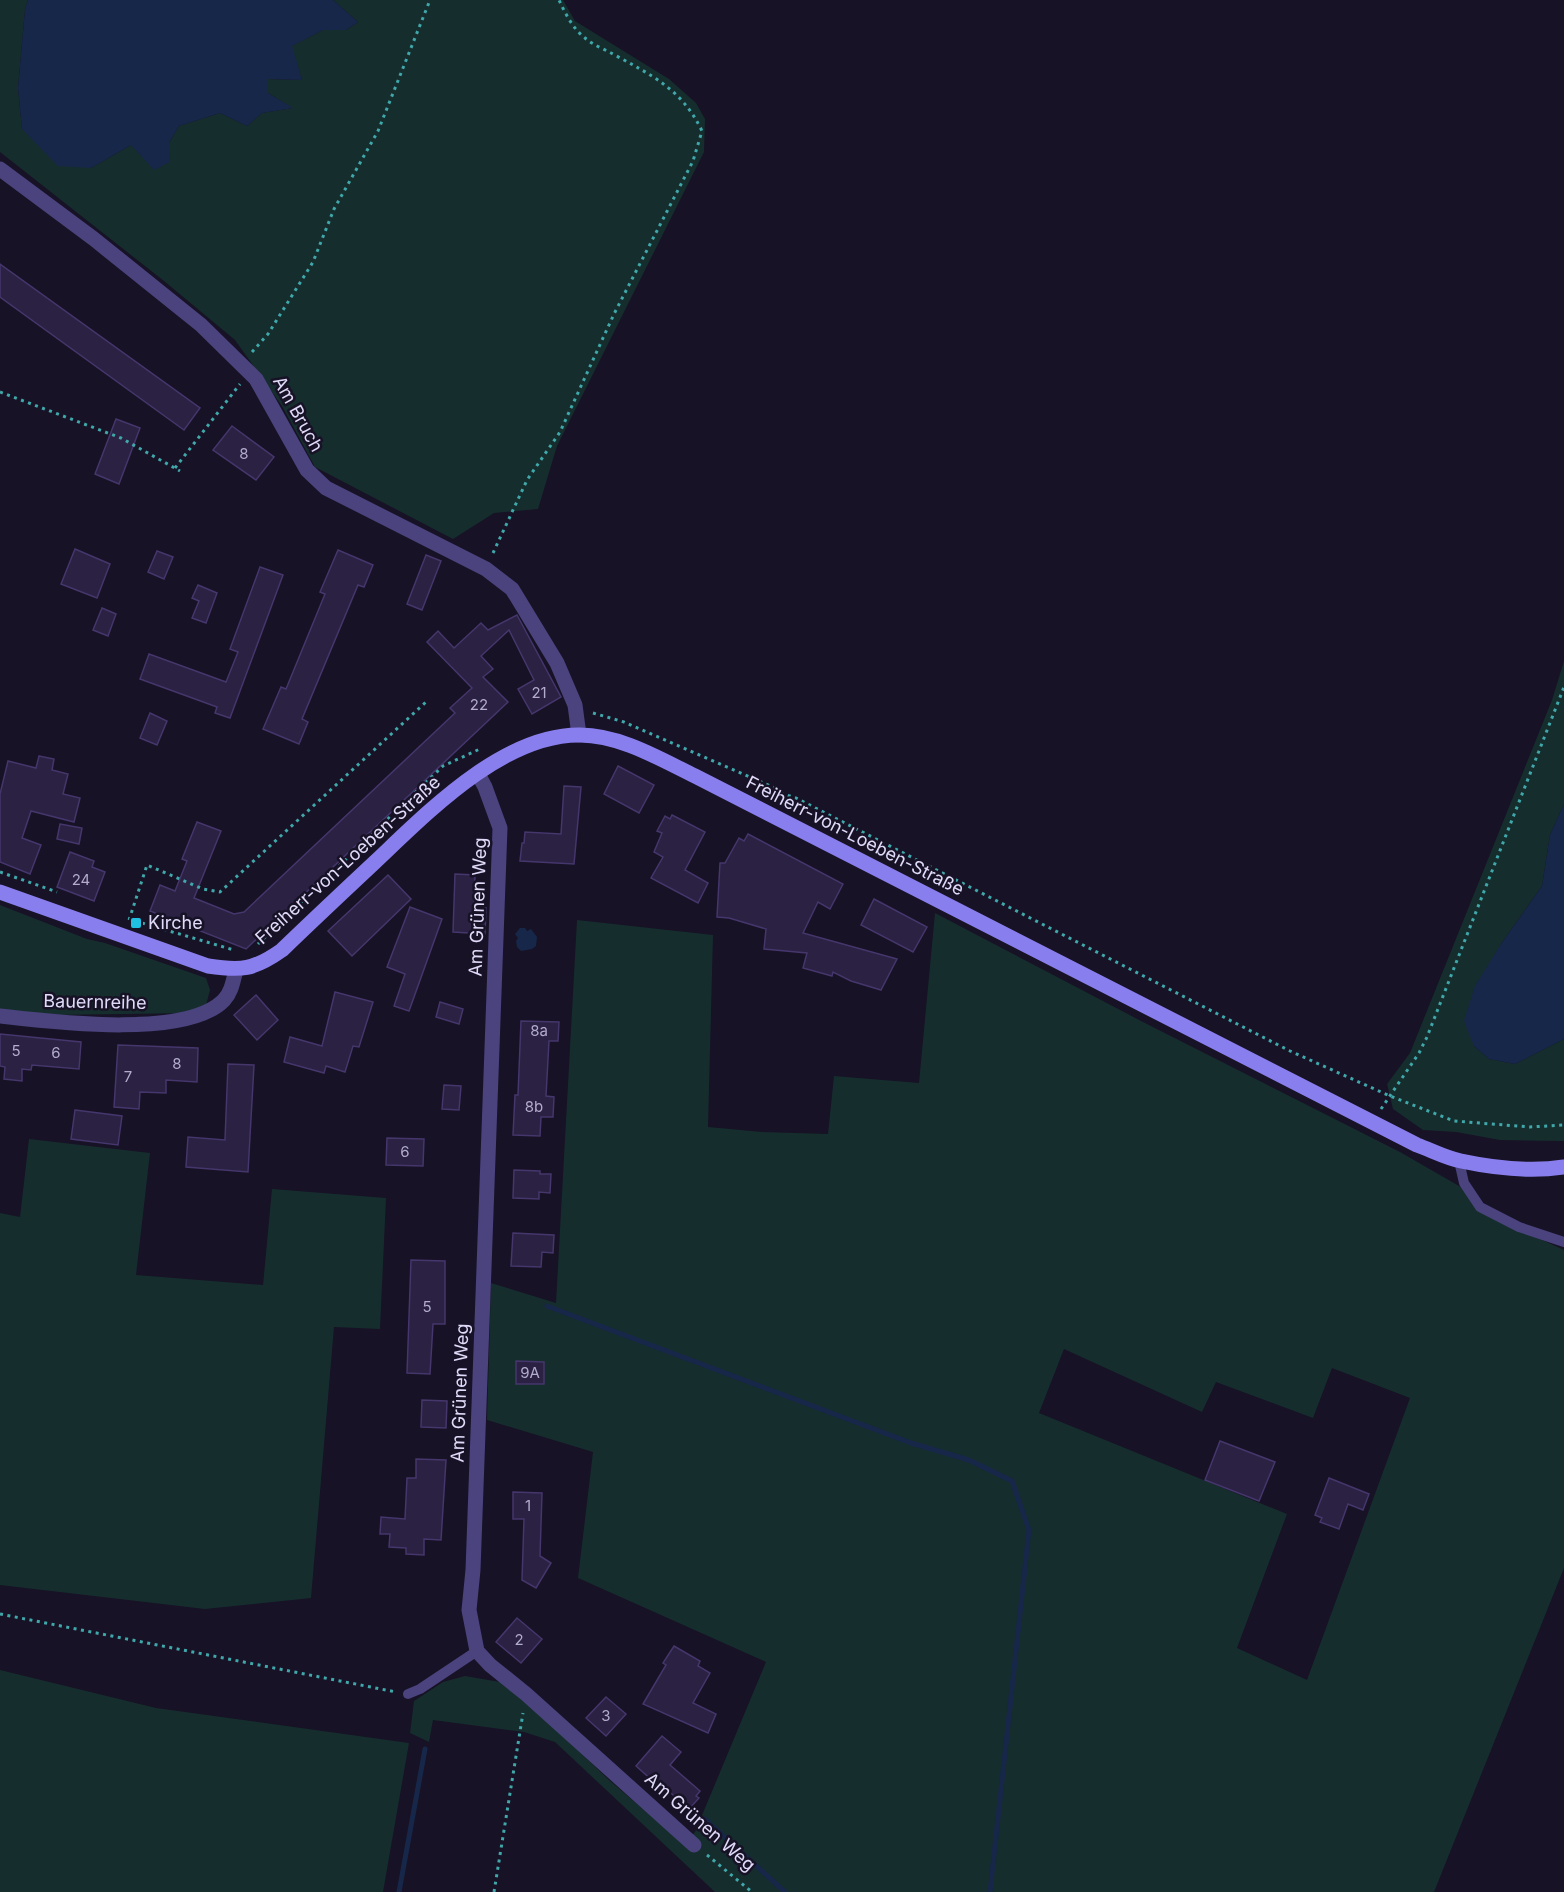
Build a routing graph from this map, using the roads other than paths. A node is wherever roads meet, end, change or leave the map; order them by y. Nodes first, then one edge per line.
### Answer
1 (0, 169) edge
2 (579, 735) junction
3 (478, 774) junction
4 (0, 892) edge
5 (236, 970) junction
6 (0, 1016) edge
7 (1459, 1161) junction
8 (1564, 1167) edge
9 (1564, 1242) edge
10 (477, 1651) junction
11 (408, 1694) road end
12 (694, 1845) road end

1 - 2 street, Am Bruch
2 - 3 main road, Freiherr-von-Loeben-Straße
2 - 7 main road, Freiherr-von-Loeben-Straße
3 - 5 main road, Freiherr-von-Loeben-Straße
3 - 10 street, Am Grünen Weg
4 - 5 main road, Freiherr-von-Loeben-Straße
5 - 6 street, Bauernreihe
7 - 8 main road, Freiherr-von-Loeben-Straße
7 - 9 lane
10 - 11 lane
10 - 12 street, Am Grünen Weg

